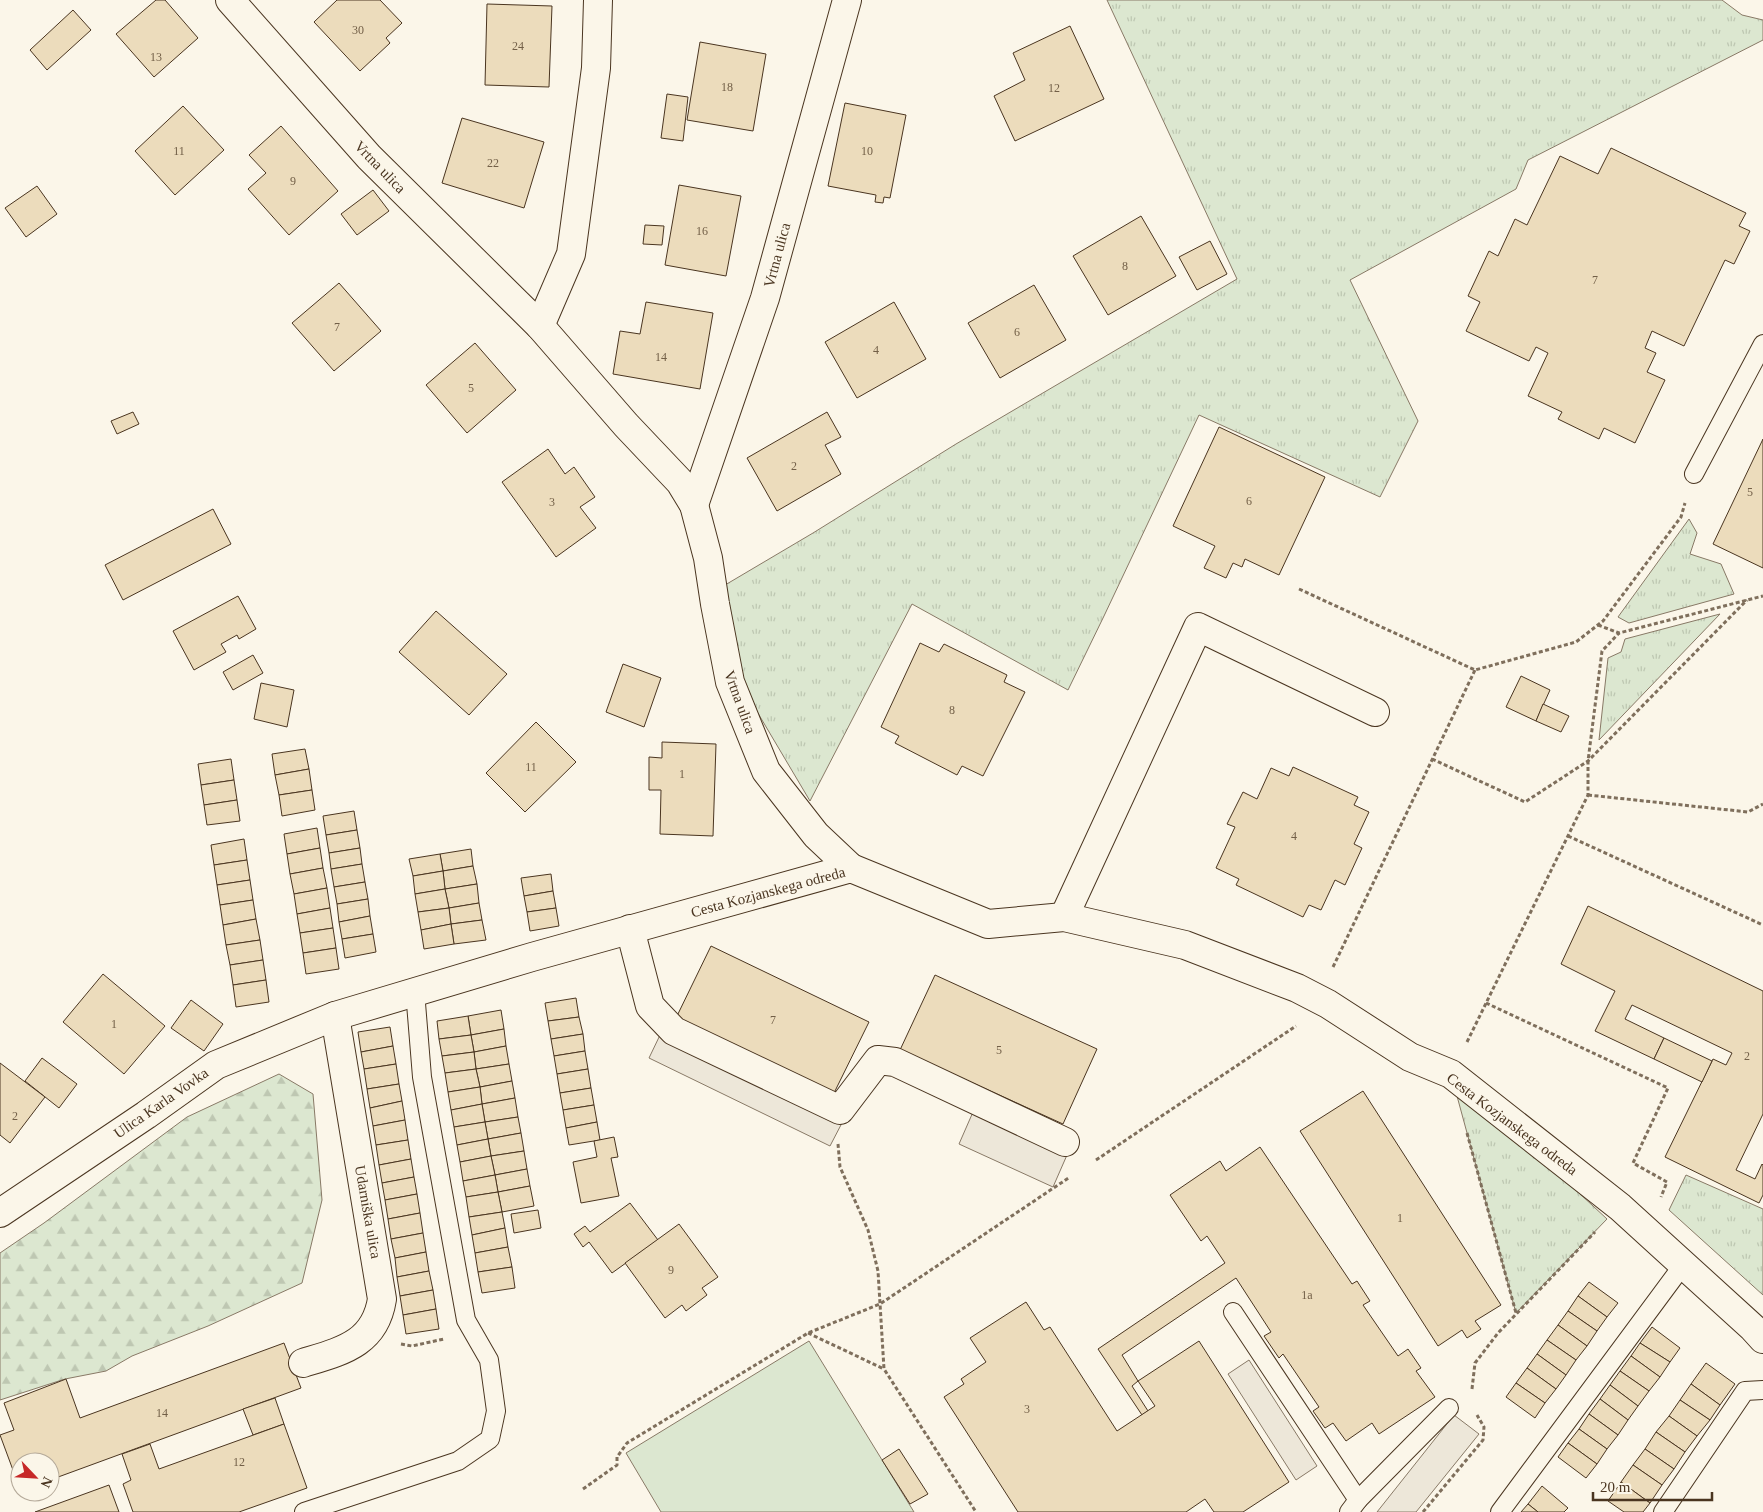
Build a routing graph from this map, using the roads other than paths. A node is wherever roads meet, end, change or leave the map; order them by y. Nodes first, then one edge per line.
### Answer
1 (230, 0) edge
2 (598, 0) edge
3 (847, 0) edge
4 (540, 326) junction
5 (1763, 344) edge
6 (1694, 474) road end
7 (694, 505) junction
8 (1375, 712) dead end
9 (851, 868) junction
10 (1064, 917) junction
11 (630, 929) junction
12 (415, 992) junction
13 (335, 1016) junction
14 (1066, 1142) dead end
15 (0, 1213) edge
16 (1683, 1265) junction
17 (1232, 1312) dead end
18 (1763, 1339) edge
19 (303, 1363) dead end
20 (1763, 1390) edge
21 (1449, 1408) dead end
22 (1353, 1506) edge
23 (304, 1512) edge
24 (1500, 1512) edge
25 (1663, 1512) edge

1 - 4 street, Vrtna ulica
2 - 4 street
3 - 7 street, Vrtna ulica
4 - 7 street, Vrtna ulica
5 - 6 lane
7 - 9 street, Vrtna ulica
8 - 10 street
9 - 10 street, Cesta Kozjanskega odreda
9 - 11 street, Cesta Kozjanskega odreda
10 - 16 street, Cesta Kozjanskega odreda
11 - 12 street, Cesta Kozjanskega odreda
11 - 14 street
12 - 13 street, Cesta Kozjanskega odreda
12 - 23 lane
13 - 15 street, Ulica Karla Vovka
13 - 19 street, Udarniška ulica
16 - 18 street, Cesta Kozjanskega odreda
16 - 24 lane
17 - 22 lane
20 - 25 lane
21 - 22 lane

